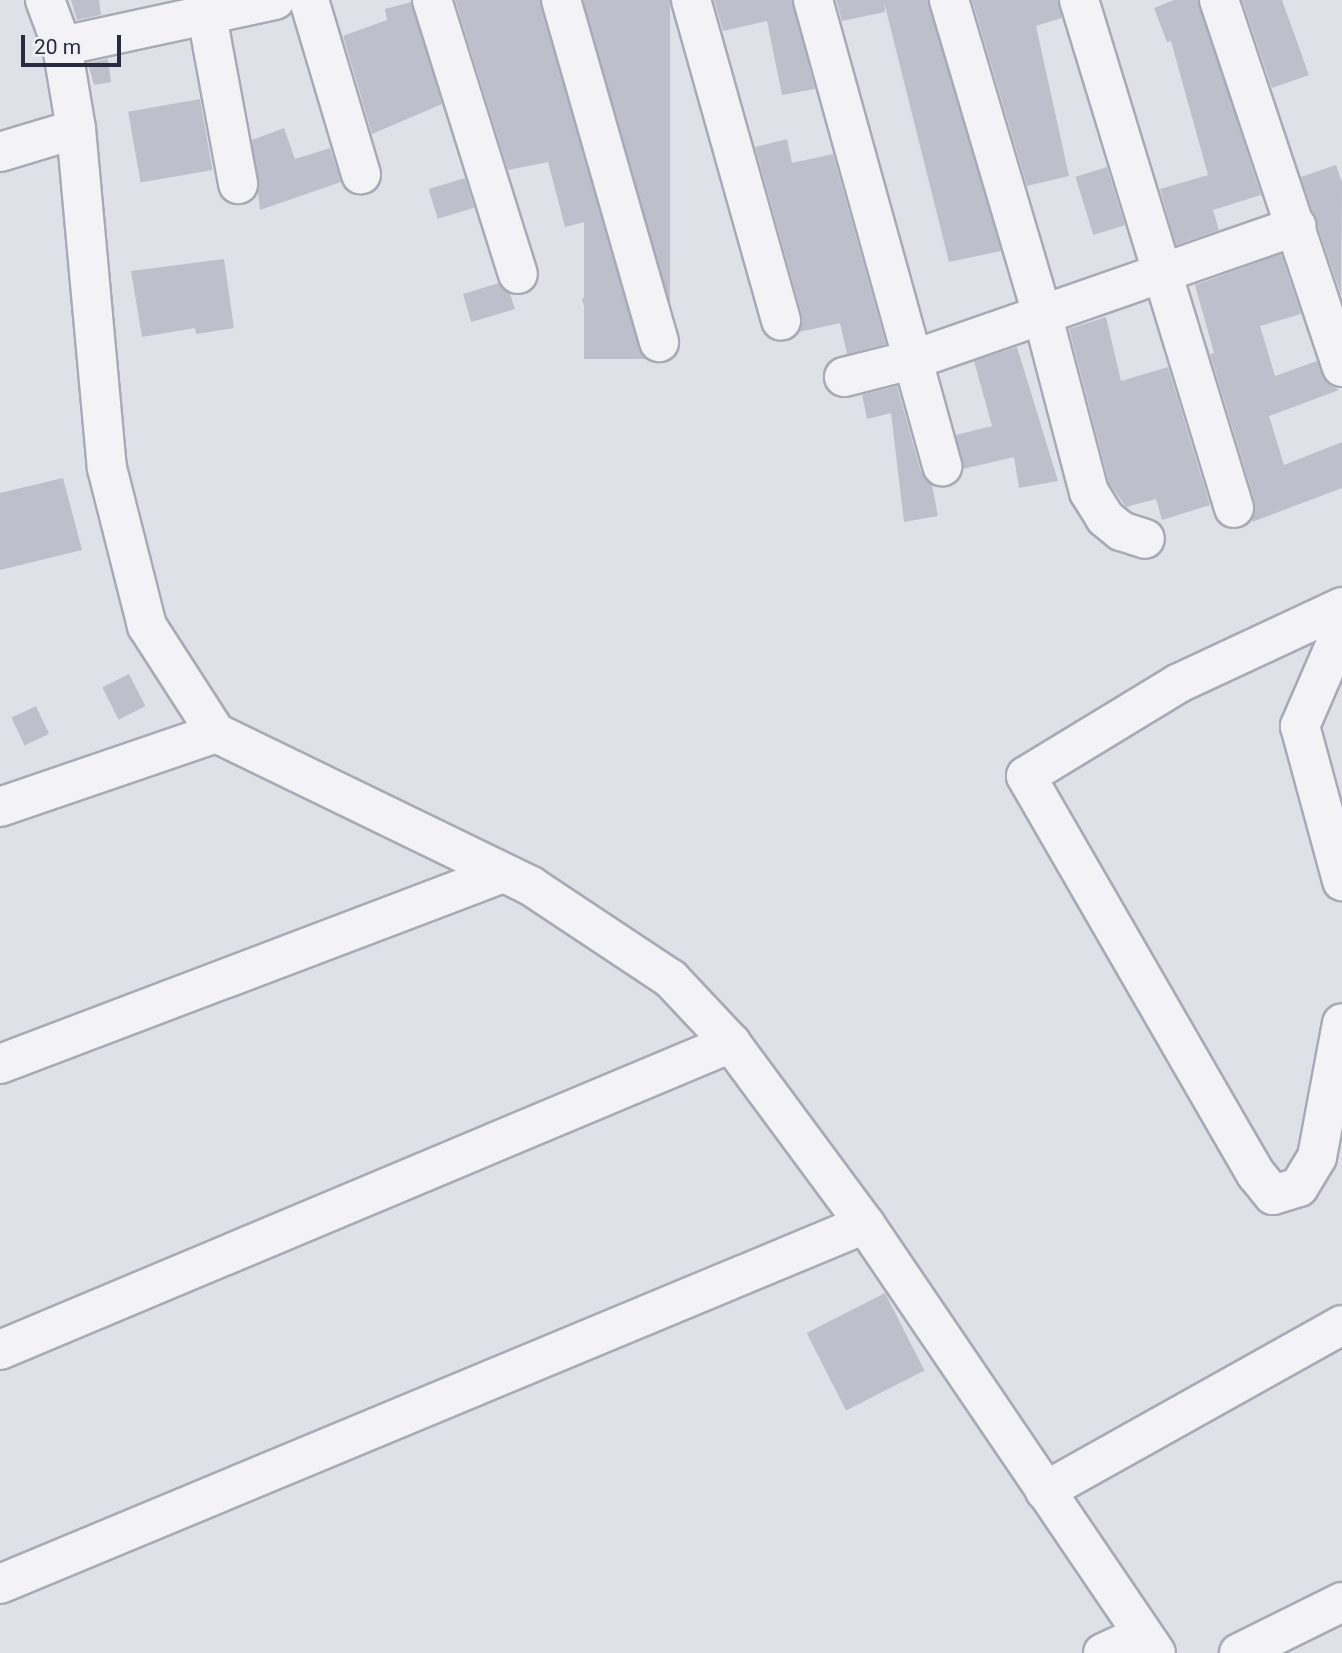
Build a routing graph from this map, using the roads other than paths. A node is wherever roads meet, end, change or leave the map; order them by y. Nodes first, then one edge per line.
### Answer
1 (45, 0) edge
2 (275, 0) edge
3 (309, 0) edge
4 (432, 0) edge
5 (561, 0) edge
6 (691, 0) edge
7 (813, 0) edge
8 (949, 0) edge
9 (1079, 0) edge
10 (1219, 0) edge
11 (207, 16) junction
12 (62, 46) junction
13 (76, 129) junction
14 (0, 152) edge
15 (361, 174) dead end
16 (238, 184) dead end
17 (1296, 226) junction
18 (1162, 271) junction
19 (517, 274) dead end
20 (1042, 313) junction
21 (780, 321) dead end
22 (659, 342) dead end
23 (915, 359) junction
24 (1342, 367) edge
25 (844, 377) dead end
26 (942, 466) dead end
27 (1234, 508) dead end
28 (1145, 539) dead end
29 (1342, 607) edge
30 (1342, 629) edge
31 (216, 733) junction
32 (0, 807) edge
33 (503, 873) junction
34 (1342, 881) edge
35 (1342, 1023) edge
36 (731, 1043) junction
37 (0, 1064) edge
38 (865, 1224) junction
39 (1342, 1325) edge
40 (0, 1350) edge
41 (1045, 1491) junction
42 (0, 1584) edge
43 (1342, 1601) edge
44 (1149, 1644) edge
45 (1103, 1653) edge
46 (1239, 1653) edge

1 - 12 street
2 - 11 street
3 - 15 street
4 - 19 street
5 - 22 street
6 - 21 street
7 - 23 street
8 - 20 street
9 - 18 street
10 - 17 street
11 - 12 street
11 - 16 street
12 - 13 street
13 - 14 street
13 - 31 street
17 - 18 street
17 - 24 street
18 - 20 street
18 - 27 street
20 - 23 street
20 - 28 street
23 - 25 street
23 - 26 street
29 - 35 street
30 - 34 street
31 - 32 street
31 - 33 street
33 - 36 street
33 - 37 street
36 - 38 street
36 - 40 street
38 - 41 street
38 - 42 street
39 - 41 street
41 - 44 street
43 - 46 street
44 - 45 street

